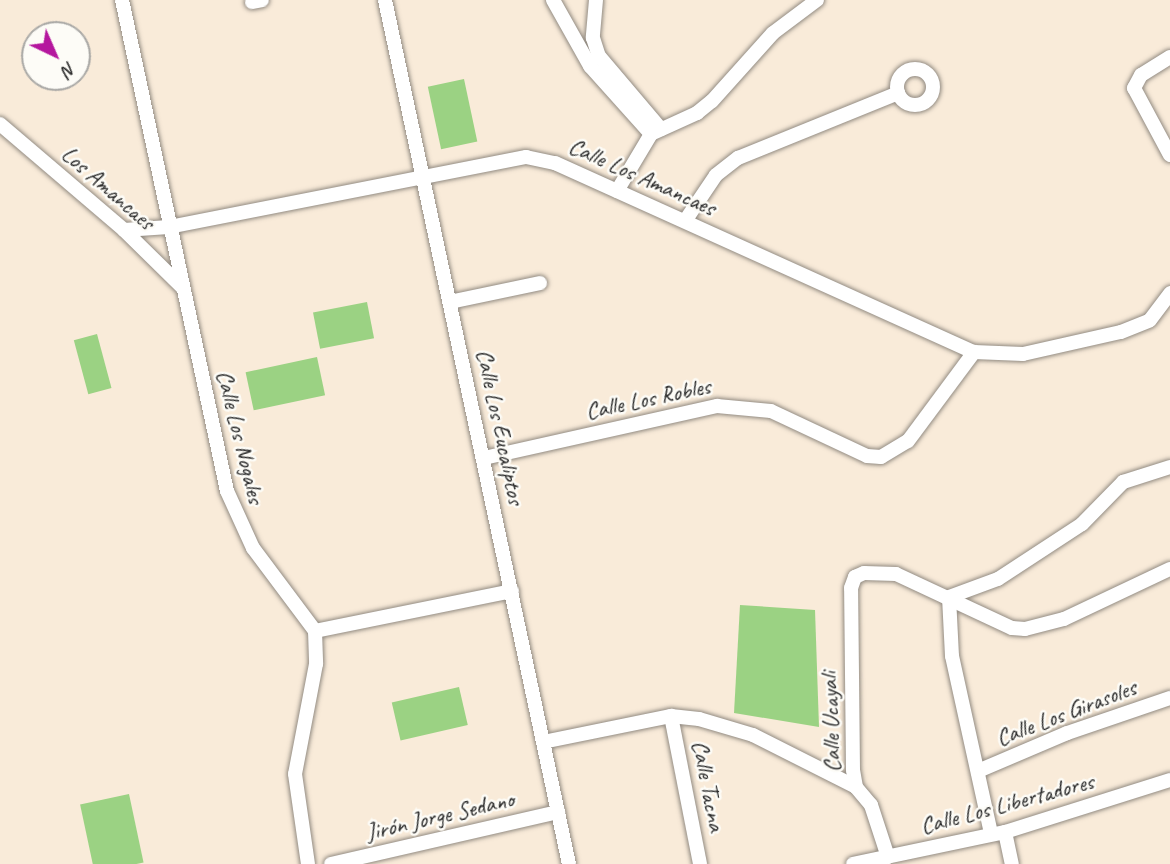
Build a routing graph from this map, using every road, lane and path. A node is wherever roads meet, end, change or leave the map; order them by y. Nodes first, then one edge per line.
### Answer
1 (122, 0) edge
2 (385, 0) edge
3 (596, 0) edge
4 (817, 0) edge
5 (556, 1) edge
6 (1170, 57) edge
7 (898, 93) dead end
8 (0, 124) edge
9 (656, 131) junction
10 (1170, 155) edge
11 (423, 175) junction
12 (617, 191) junction
13 (685, 221) junction
14 (170, 227) junction
15 (124, 230) junction
16 (540, 283) dead end
17 (183, 288) junction
18 (1170, 293) edge
19 (450, 302) junction
20 (974, 352) junction
21 (484, 458) junction
22 (1170, 467) edge
23 (1170, 569) edge
24 (512, 591) junction
25 (949, 597) junction
26 (315, 631) junction
27 (1170, 698) edge
28 (671, 716) junction
29 (543, 742) junction
30 (978, 771) junction
31 (1170, 780) edge
32 (856, 786) junction
33 (558, 812) junction
34 (998, 833) junction
35 (888, 857) junction
36 (308, 864) edge
37 (331, 864) edge
38 (569, 864) edge
39 (700, 864) edge
40 (853, 864) edge
41 (1012, 864) edge

1 - 14 street, Calle Los Nogales
2 - 11 street, Calle Los Eucaliptos
3 - 9 street
4 - 9 street
5 - 9 street
6 - 10 street
7 - 13 street
8 - 15 street, Los Amancaes
9 - 12 street
11 - 12 street, Calle Los Amancaes
11 - 14 street, Calle Los Amancaes
11 - 19 street, Calle Los Eucaliptos
12 - 13 street, Calle Los Amancaes
13 - 20 street, Calle Los Amancaes
14 - 15 street, Calle Los Amancaes
14 - 17 street, Calle Los Nogales
15 - 17 street, Los Amancaes
16 - 19 street
17 - 26 street, Calle Los Nogales
18 - 20 street, Calle Los Amancaes
19 - 21 street, Calle Los Eucaliptos
20 - 21 street, Calle Los Robles
21 - 24 street, Calle Los Eucaliptos
22 - 25 street
23 - 25 street
24 - 26 street
24 - 29 street, Calle Los Eucaliptos
25 - 30 street
25 - 32 street, Calle Ucayali
26 - 36 street
27 - 30 street, Calle Los Girasoles
28 - 29 street
28 - 32 street
28 - 39 street, Calle Tacna
29 - 33 street, Calle Los Eucaliptos
30 - 34 street
31 - 34 street, Calle Los Libertadores
32 - 35 street, Calle Ucayali
33 - 37 street, Jirón Jorge Sedano
33 - 38 street, Calle Los Eucaliptos
34 - 35 street, Calle Los Libertadores
34 - 41 street
35 - 40 street, Calle Los Libertadores

